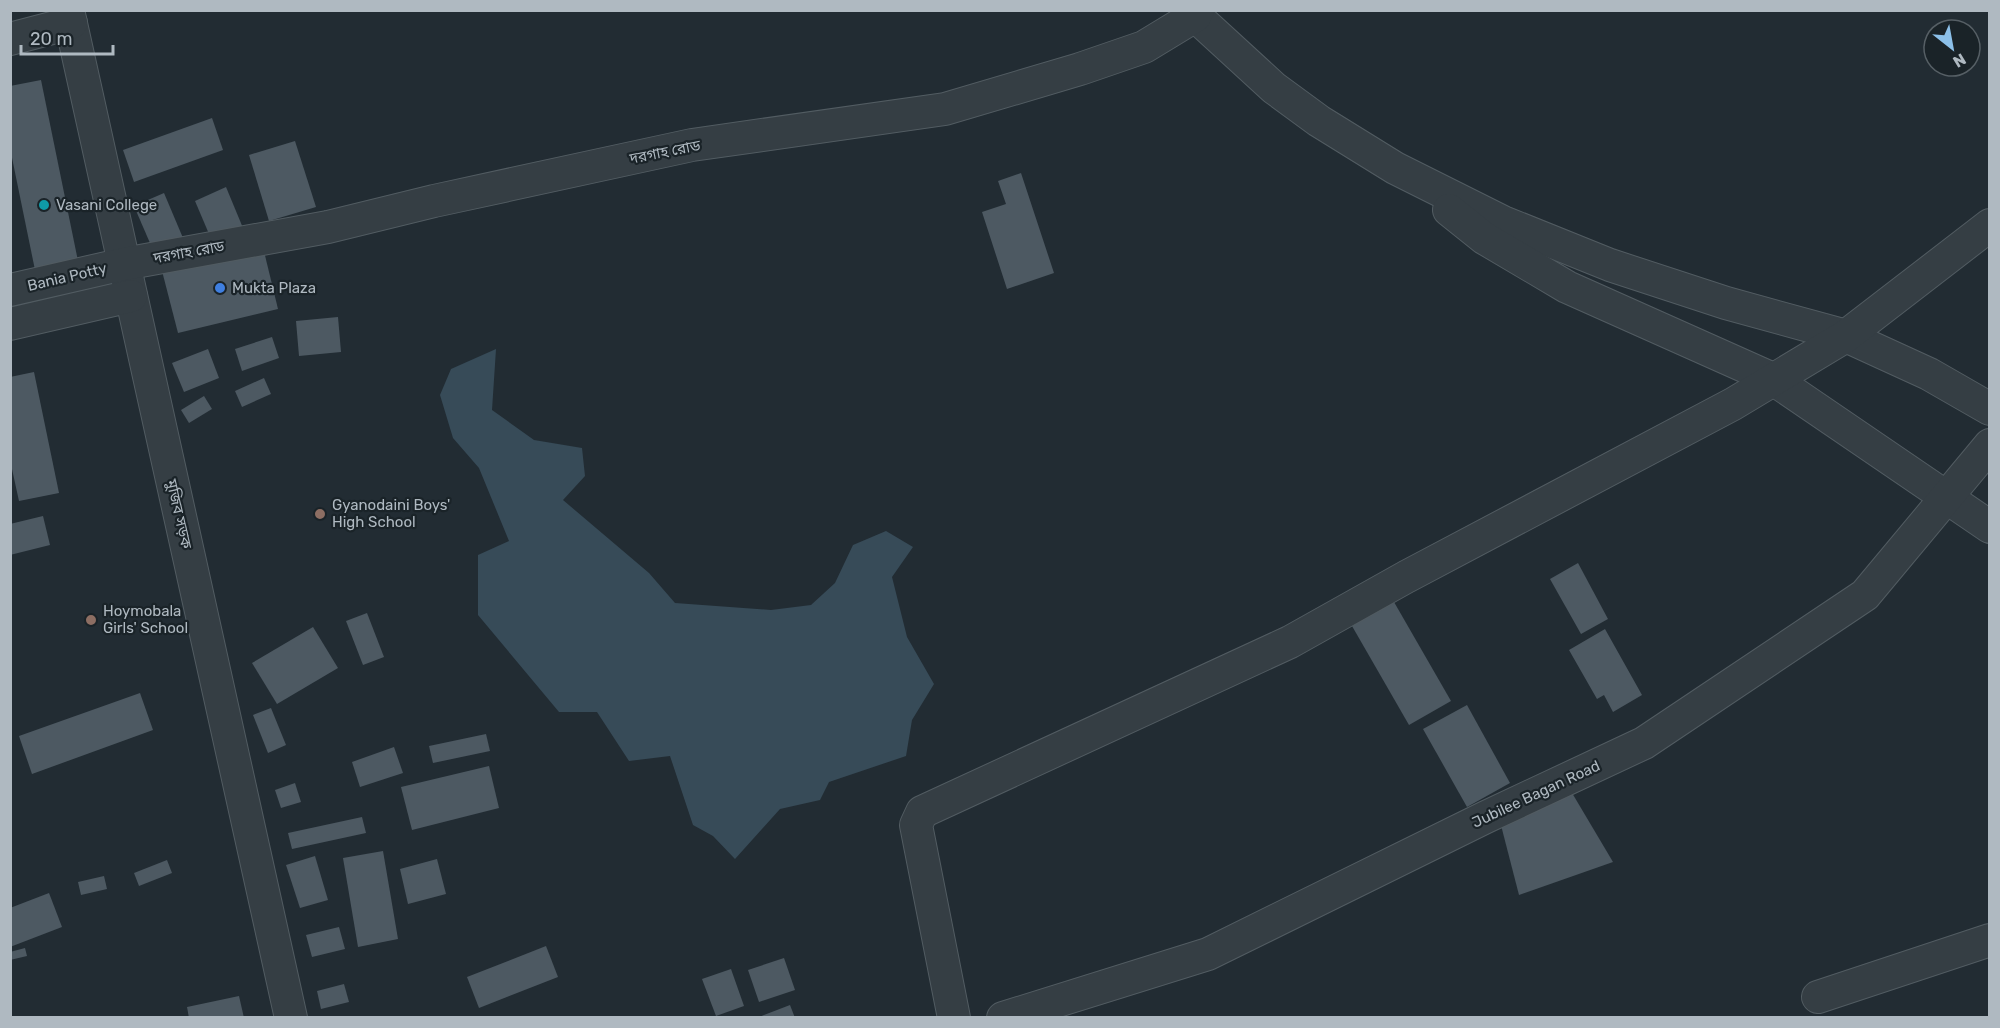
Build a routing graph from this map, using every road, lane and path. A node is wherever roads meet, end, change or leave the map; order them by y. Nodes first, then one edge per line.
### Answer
1 (1194, 12) edge
2 (69, 17) edge
3 (10, 39) edge
4 (1395, 168) junction
5 (1989, 225) edge
6 (124, 264) junction
7 (10, 290) edge
8 (131, 296) junction
9 (10, 324) edge
10 (1846, 336) junction
11 (1773, 379) junction
12 (1989, 409) edge
13 (1989, 445) edge
14 (1947, 498) junction
15 (1989, 527) edge
16 (1989, 940) edge
17 (1818, 997) dead end
18 (291, 1017) edge
19 (954, 1017) edge
20 (1003, 1017) edge

1 - 4 street
1 - 6 street, দরগাহ রোড
2 - 3 street
2 - 6 street, মুজিব সড়ক
4 - 10 street
4 - 11 street
5 - 10 street
6 - 7 street, Bania Potty
6 - 8 street, মুজিব সড়ক
8 - 9 street
8 - 18 street, মুজিব সড়ক
10 - 11 street
10 - 12 street
11 - 14 street
11 - 19 street
13 - 14 street, Jubilee Bagan Road
14 - 15 street
14 - 20 street, Jubilee Bagan Road
16 - 17 street

